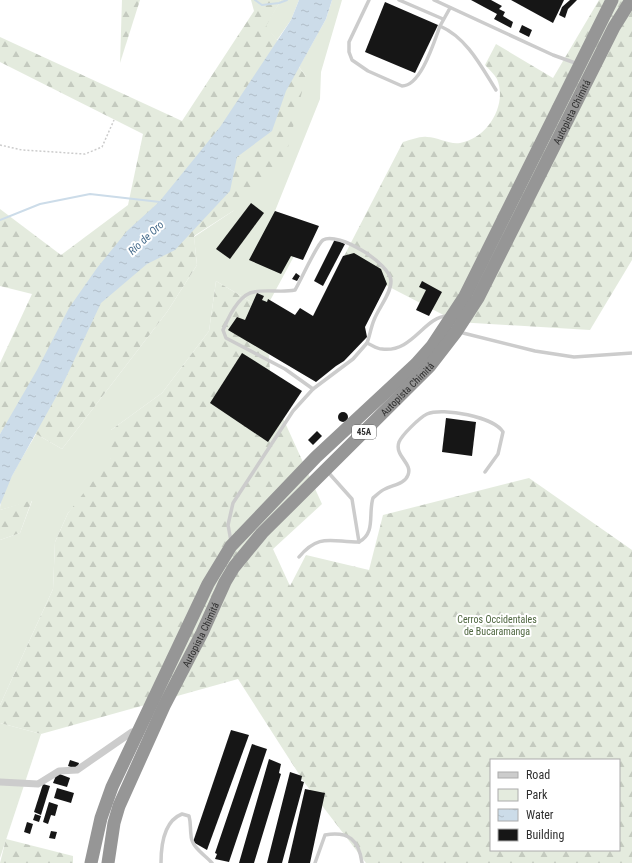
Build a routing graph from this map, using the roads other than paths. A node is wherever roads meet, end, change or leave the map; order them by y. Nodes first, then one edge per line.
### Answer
1 (369, 0) edge
2 (400, 0) edge
3 (434, 0) edge
4 (612, 0) edge
5 (631, 0) edge
6 (450, 8) junction
7 (444, 19) junction
8 (440, 26) junction
9 (581, 65) junction
10 (496, 90) dead end
11 (453, 316) junction
12 (456, 332) junction
13 (367, 343) junction
14 (632, 353) edge
15 (313, 389) junction
16 (326, 470) junction
17 (485, 472) dead end
18 (359, 542) junction
19 (231, 546) junction
20 (299, 557) dead end
21 (138, 731) junction
22 (0, 782) edge
23 (91, 863) edge
24 (108, 863) edge
25 (161, 863) edge
26 (212, 863) edge
27 (316, 863) edge
28 (362, 863) edge

1 - 8 lane
2 - 7 lane
3 - 6 lane
4 - 9 highway, Autopista Chimitá / 45A
5 - 12 highway, Autopista Chimitá / 45A
6 - 7 lane
6 - 9 lane
7 - 8 lane
8 - 10 lane
9 - 11 highway, Autopista Chimitá / 45A
11 - 13 lane
11 - 19 highway, Autopista Chimitá / 45A
12 - 14 lane
12 - 16 highway, Autopista Chimitá / 45A
13 - 15 lane
13 - 15 lane
15 - 19 lane
16 - 18 lane
16 - 24 highway, Autopista Chimitá / 45A
17 - 18 lane
18 - 20 lane
19 - 21 highway, Autopista Chimitá / 45A
21 - 22 street
21 - 23 highway, Autopista Chimitá / 45A
25 - 26 lane
27 - 28 lane

